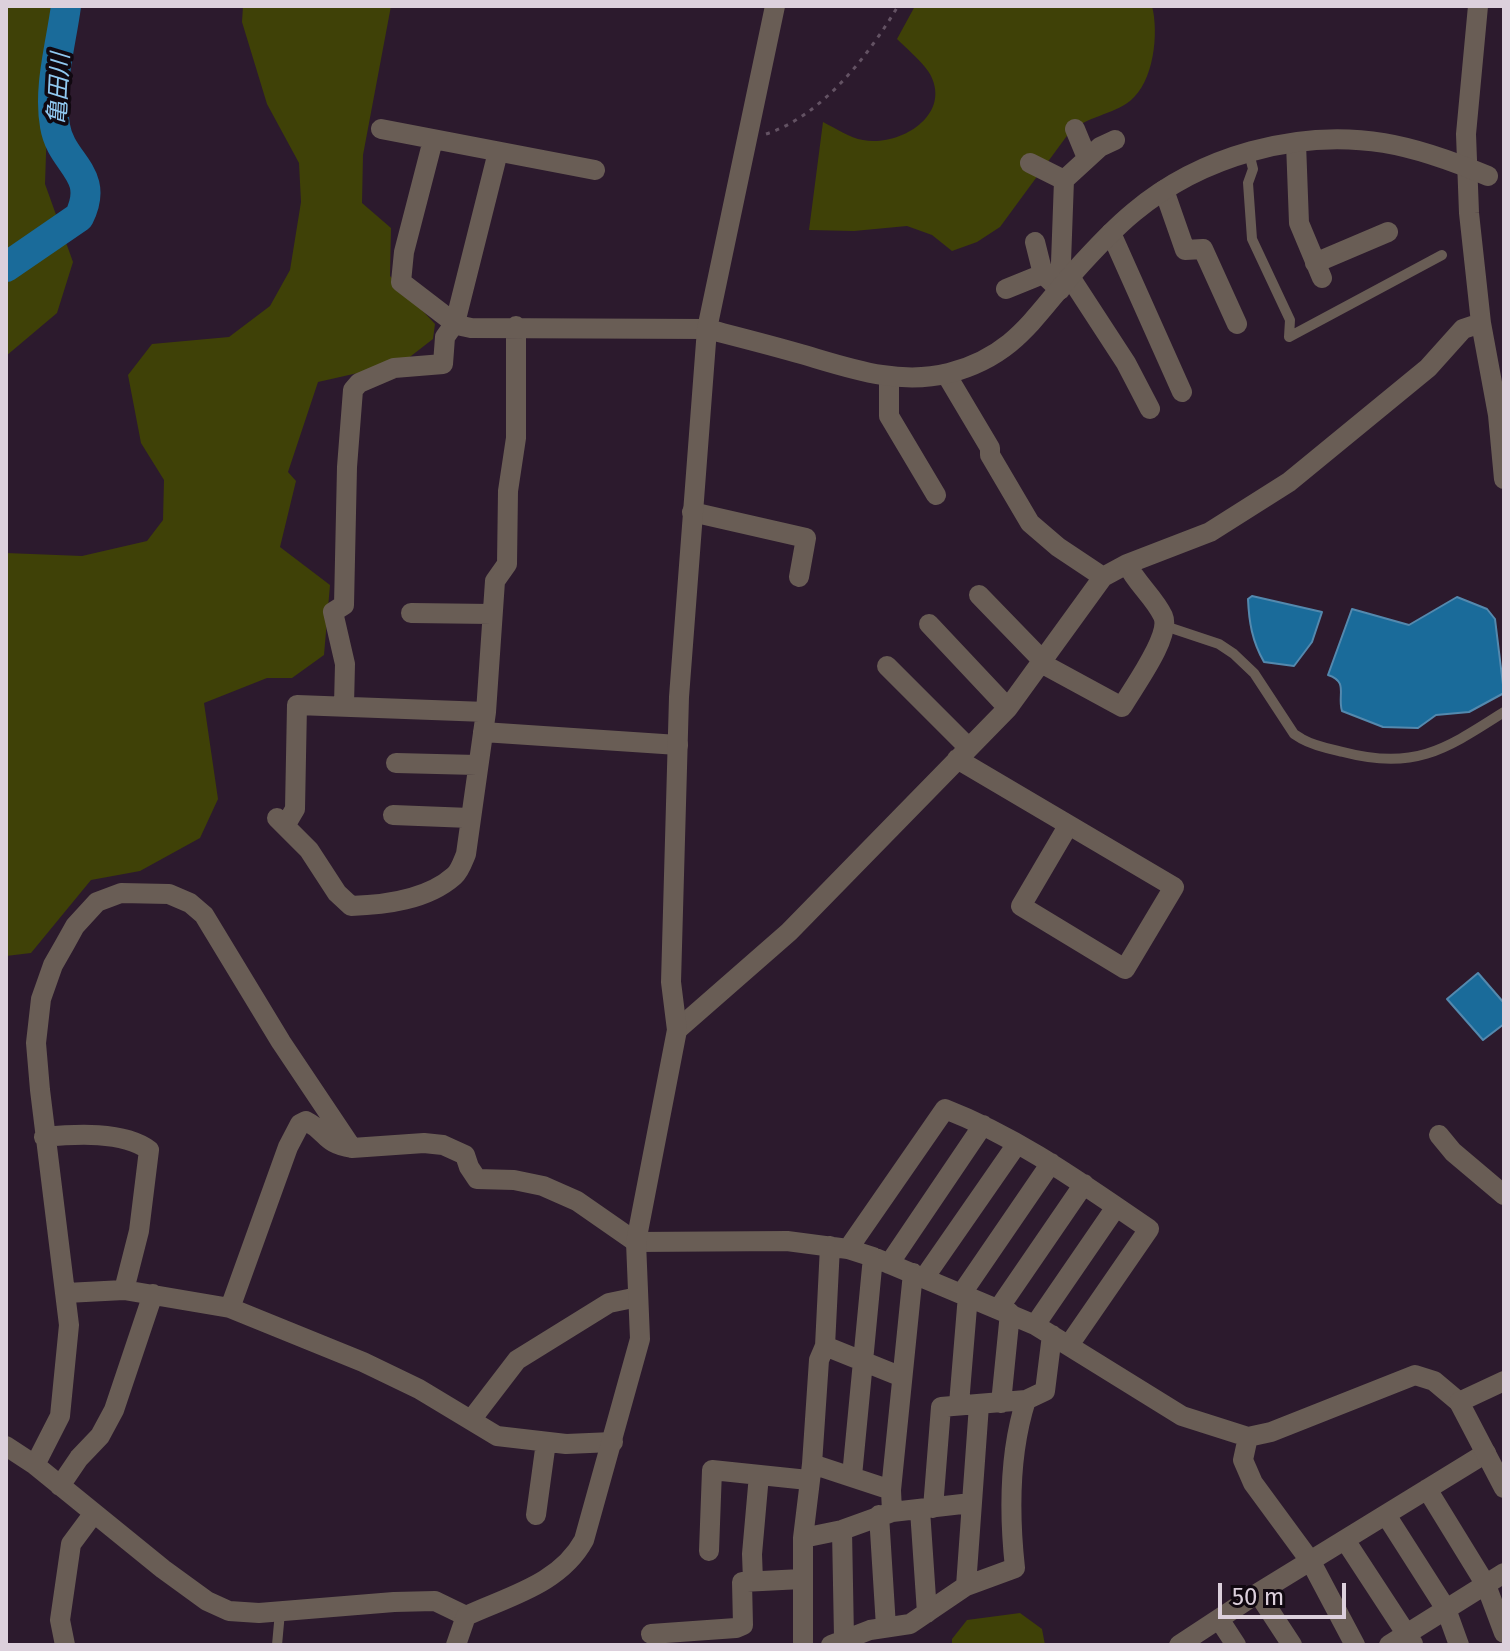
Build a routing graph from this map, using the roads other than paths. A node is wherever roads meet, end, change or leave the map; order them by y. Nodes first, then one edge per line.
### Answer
1 (775, 6) edge
2 (1478, 6) edge
3 (381, 129) dead end
4 (1075, 129) dead end
5 (433, 140) junction
6 (1115, 140) dead end
7 (1296, 143) junction
8 (498, 152) junction
9 (1249, 153) junction
10 (1087, 158) junction
11 (1030, 163) dead end
12 (1466, 167) junction
13 (595, 170) dead end
14 (1488, 176) dead end
15 (1064, 180) junction
16 (1164, 190) junction
17 (1388, 232) dead end
18 (1111, 233) junction
19 (1035, 242) dead end
20 (1442, 255) dead end
21 (1043, 274) junction
22 (1065, 283) junction
23 (1006, 289) dead end
24 (455, 323) junction
25 (1481, 323) junction
26 (1237, 324) dead end
27 (516, 326) junction
28 (707, 329) junction
29 (946, 374) junction
30 (889, 376) junction
31 (1182, 392) dead end
32 (1150, 409) dead end
33 (1504, 479) edge
34 (936, 495) dead end
35 (692, 512) junction
36 (1127, 564) junction
37 (799, 577) dead end
38 (1103, 577) junction
39 (979, 595) dead end
40 (411, 613) dead end
41 (492, 614) junction
42 (929, 624) dead end
43 (1165, 626) junction
44 (1042, 662) junction
45 (887, 666) dead end
46 (344, 705) junction
47 (1008, 708) junction
48 (1504, 712) edge
49 (484, 722) junction
50 (678, 745) junction
51 (962, 753) junction
52 (396, 763) dead end
53 (477, 765) junction
54 (393, 815) dead end
55 (470, 818) junction
56 (1068, 826) junction
57 (677, 1030) junction
58 (983, 1125) junction
59 (1439, 1135) dead end
60 (44, 1137) junction
61 (1017, 1144) junction
62 (352, 1148) junction
63 (1051, 1163) junction
64 (1084, 1184) junction
65 (1504, 1195) edge
66 (1116, 1207) junction
67 (636, 1242) junction
68 (839, 1247) junction
69 (881, 1260) junction
70 (918, 1276) junction
71 (124, 1290) junction
72 (66, 1293) junction
73 (153, 1294) junction
74 (965, 1294) junction
75 (638, 1297) junction
76 (230, 1308) junction
77 (1004, 1311) junction
78 (1052, 1335) junction
79 (825, 1346) junction
80 (864, 1362) junction
81 (902, 1377) junction
82 (1504, 1381) edge
83 (1026, 1400) junction
84 (1459, 1402) junction
85 (1001, 1403) junction
86 (969, 1405) junction
87 (471, 1420) junction
88 (1248, 1437) junction
89 (546, 1442) junction
90 (613, 1442) junction
91 (6, 1446) edge
92 (1486, 1453) junction
93 (35, 1465) junction
94 (810, 1472) junction
95 (759, 1475) junction
96 (852, 1476) junction
97 (60, 1486) junction
98 (1504, 1488) edge
99 (1427, 1489) junction
100 (891, 1490) junction
101 (971, 1503) junction
102 (927, 1509) junction
103 (94, 1513) junction
104 (885, 1513) junction
105 (536, 1515) dead end
106 (1386, 1515) junction
107 (842, 1530) junction
108 (803, 1538) junction
109 (1345, 1540) junction
110 (709, 1551) dead end
111 (1311, 1562) junction
112 (1504, 1573) edge
113 (802, 1579) junction
114 (753, 1581) junction
115 (1486, 1585) junction
116 (966, 1586) junction
117 (1258, 1593) junction
118 (1446, 1609) junction
119 (280, 1612) junction
120 (927, 1613) junction
121 (466, 1616) junction
122 (1219, 1619) junction
123 (886, 1627) junction
124 (1504, 1633) edge
125 (651, 1634) dead end
126 (1403, 1641) edge
127 (837, 1642) edge
128 (460, 1643) edge
129 (65, 1645) edge
130 (277, 1645) edge
131 (803, 1645) edge
132 (1180, 1645) edge
133 (1236, 1645) edge
134 (1292, 1645) edge
135 (1355, 1645) edge
136 (1459, 1645) edge

1 - 28 street
2 - 12 street
3 - 5 street
4 - 10 street
5 - 8 street
5 - 24 street
6 - 10 street
7 - 9 street
7 - 12 street
7 - 17 street
8 - 13 street
8 - 24 street
9 - 16 street
9 - 20 lane
10 - 15 street
11 - 15 street
12 - 14 street
12 - 25 street
15 - 22 street
16 - 18 street
16 - 26 street
18 - 22 street
18 - 31 street
19 - 21 street
21 - 22 street
21 - 23 street
22 - 29 street
22 - 32 street
24 - 27 street
24 - 46 street
25 - 33 street
25 - 36 street
27 - 28 street
27 - 41 street
28 - 30 street
28 - 35 street
29 - 30 street
29 - 38 street
30 - 34 street
35 - 37 street
35 - 50 street
36 - 38 street
36 - 43 street
38 - 44 street
39 - 44 street
40 - 41 street
41 - 49 street
42 - 47 street
43 - 44 street
43 - 48 lane
44 - 47 street
45 - 51 street
46 - 49 street
46 - 55 street
47 - 51 street
49 - 50 street
49 - 53 street
50 - 57 street
51 - 56 street
51 - 57 street
52 - 53 street
53 - 55 street
54 - 55 street
56 - 56 street
57 - 67 street
58 - 61 street
58 - 68 street
58 - 69 street
59 - 65 street
60 - 62 street
60 - 71 street
60 - 72 street
61 - 63 street
61 - 70 street
62 - 67 street
62 - 76 street
63 - 64 street
63 - 74 street
64 - 66 street
64 - 77 street
66 - 78 street
66 - 78 street
67 - 68 street
67 - 75 street
68 - 69 street
68 - 79 street
69 - 70 street
69 - 80 street
70 - 74 street
70 - 81 street
71 - 72 street
71 - 73 street
72 - 93 street
73 - 76 street
73 - 97 street
74 - 77 street
74 - 86 street
75 - 87 street
75 - 90 street
76 - 87 street
77 - 78 street
77 - 85 street
78 - 83 street
78 - 88 street
79 - 80 street
79 - 94 street
80 - 81 street
80 - 96 street
81 - 100 street
82 - 84 street
83 - 85 street
83 - 116 street
84 - 88 street
84 - 92 street
85 - 86 street
86 - 101 street
86 - 102 street
87 - 89 street
88 - 111 street
89 - 90 street
89 - 105 street
90 - 121 street
91 - 93 street
92 - 98 street
92 - 99 street
93 - 97 street
94 - 95 street
94 - 96 street
94 - 108 street
95 - 110 street
95 - 114 street
96 - 100 street
97 - 103 street
99 - 106 street
99 - 115 street
100 - 104 street
101 - 102 street
101 - 116 street
102 - 104 street
102 - 120 street
103 - 119 street
103 - 129 street
104 - 107 street
104 - 123 street
106 - 109 street
106 - 118 street
107 - 108 street
107 - 127 street
108 - 113 street
109 - 111 street
109 - 126 street
111 - 117 street
111 - 135 street
112 - 115 street
113 - 114 street
113 - 131 street
114 - 125 street
115 - 118 street
115 - 124 street
116 - 120 street
117 - 122 street
117 - 134 street
118 - 126 street
118 - 136 street
119 - 121 street
119 - 130 lane
120 - 123 street
121 - 128 street
122 - 132 street
122 - 133 street
123 - 127 street

